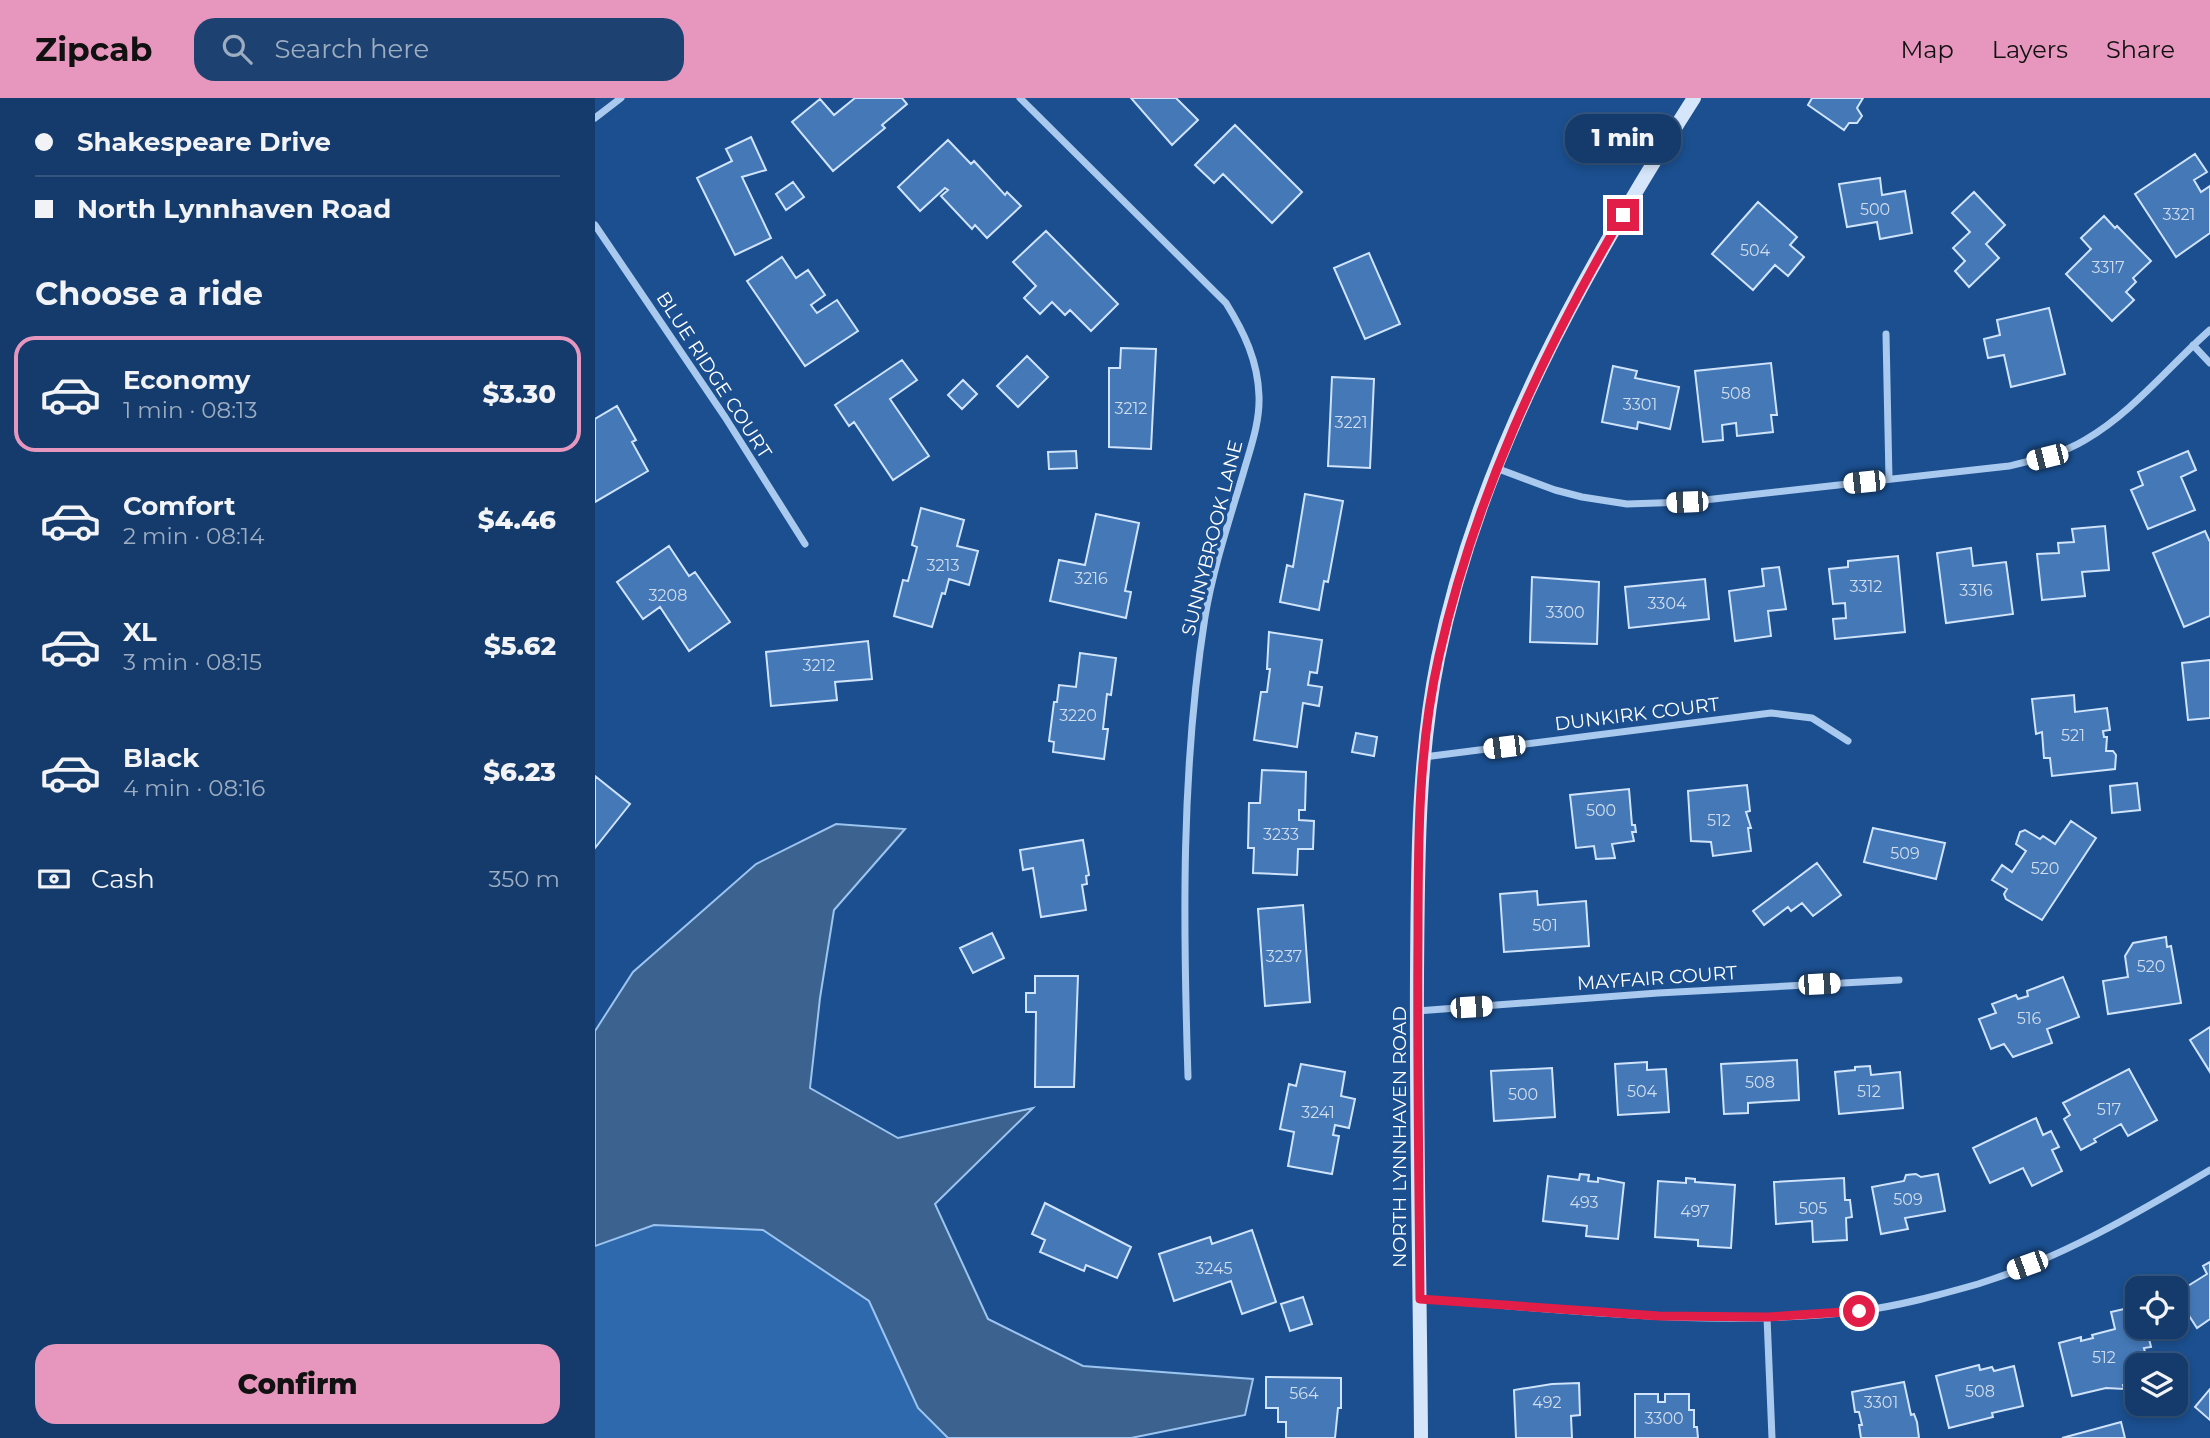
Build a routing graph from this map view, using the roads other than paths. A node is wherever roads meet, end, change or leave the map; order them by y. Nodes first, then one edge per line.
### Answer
1 (621, 98) edge
2 (1020, 98) edge
3 (1694, 98) edge
4 (595, 118) edge
5 (595, 225) edge
6 (2210, 330) edge
7 (1886, 334) dead end
8 (2193, 345) junction
9 (2210, 363) edge
10 (1496, 468) junction
11 (1889, 479) junction
12 (805, 544) dead end
13 (1848, 741) dead end
14 (1424, 757) junction
15 (1899, 980) dead end
16 (1417, 1011) junction
17 (1188, 1077) dead end
18 (2210, 1170) edge
19 (1420, 1299) junction
20 (1767, 1317) junction
21 (1421, 1438) edge
22 (1772, 1438) edge

1 - 4 street
2 - 17 street, SUNNYBROOK LANE
3 - 10 street, NORTH LYNNHAVEN ROAD
5 - 12 street, BLUE RIDGE COURT
6 - 8 street
7 - 11 street
8 - 9 street
8 - 11 street
10 - 11 street
10 - 14 street, NORTH LYNNHAVEN ROAD
13 - 14 street, DUNKIRK COURT
14 - 16 street, NORTH LYNNHAVEN ROAD
15 - 16 street, MAYFAIR COURT
16 - 19 street, NORTH LYNNHAVEN ROAD
18 - 20 street
19 - 20 street
19 - 21 street, NORTH LYNNHAVEN ROAD
20 - 22 street

